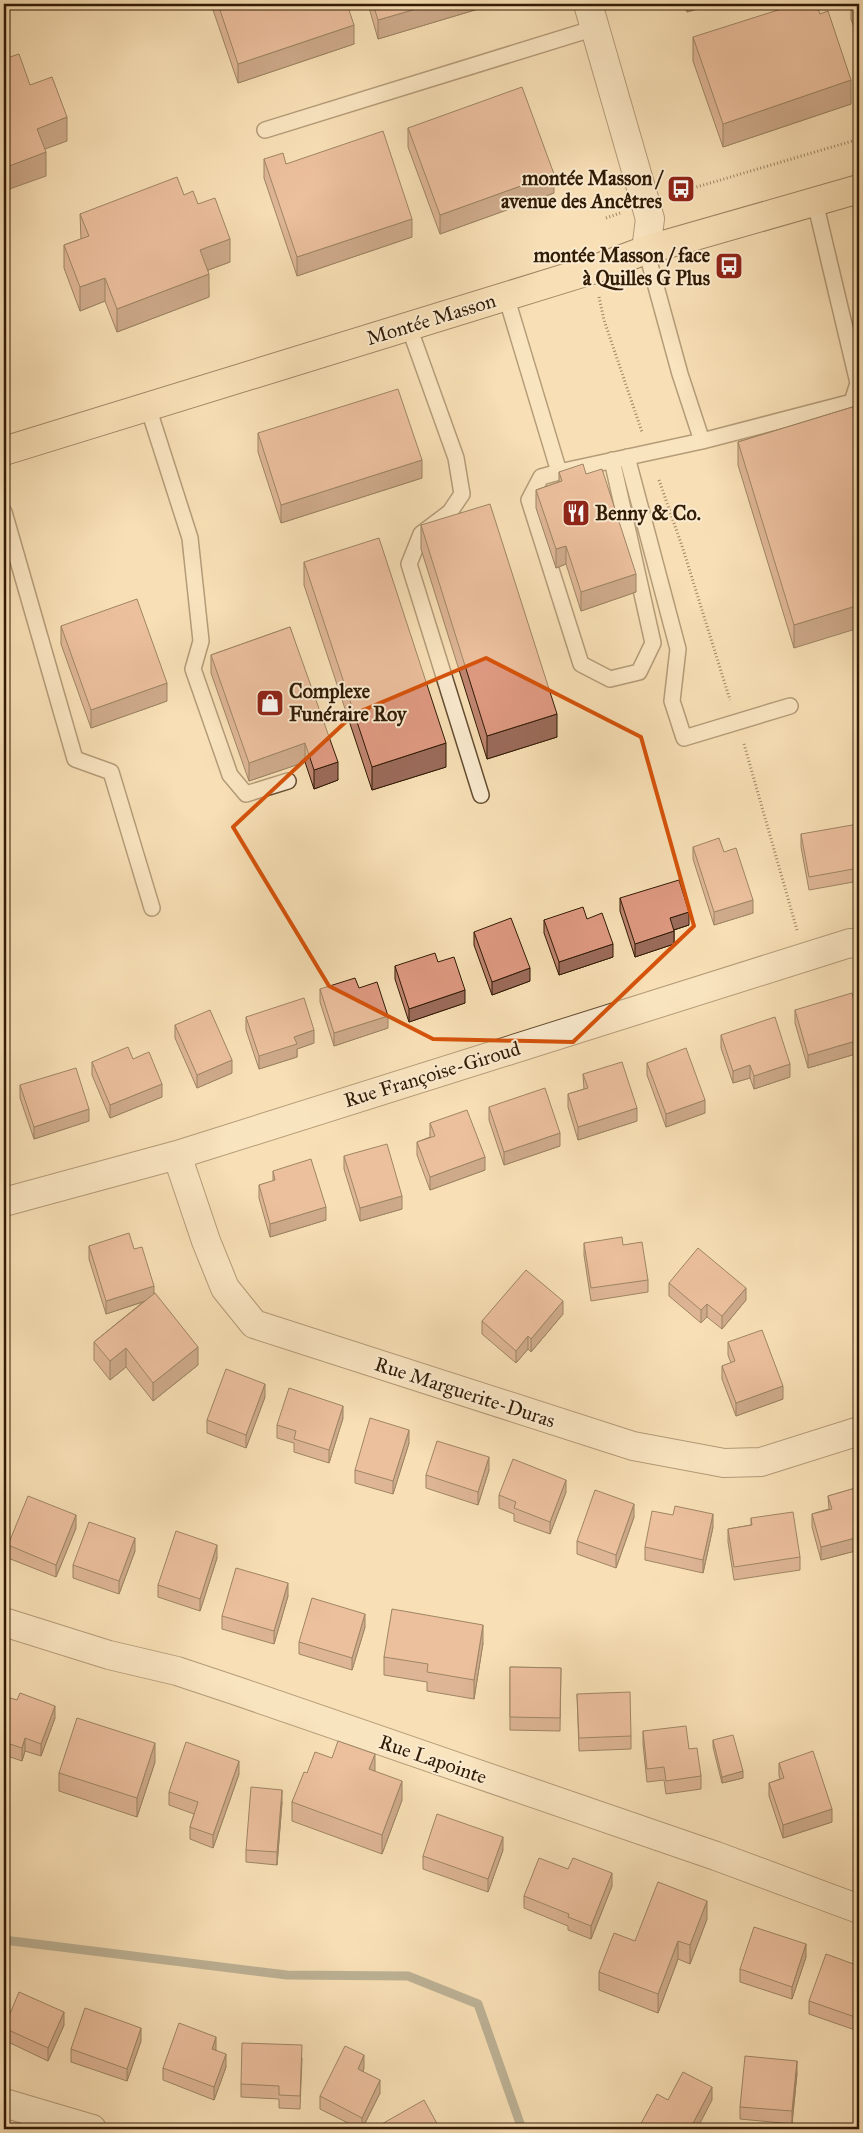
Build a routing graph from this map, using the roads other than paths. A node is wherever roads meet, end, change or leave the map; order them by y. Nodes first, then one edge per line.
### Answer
1 (592, 16) edge
2 (265, 130) dead end
3 (859, 189) edge
4 (815, 202) junction
5 (646, 250) junction
6 (506, 296) junction
7 (409, 327) junction
8 (148, 407) junction
9 (702, 441) junction
10 (4, 451) edge
11 (619, 458) junction
12 (559, 472) junction
13 (4, 512) edge
14 (790, 706) dead end
15 (288, 780) dead end
16 (481, 795) dead end
17 (152, 908) dead end
18 (859, 944) edge
19 (177, 1155) junction
20 (4, 1202) edge
21 (859, 1430) edge
22 (4, 1622) edge
23 (859, 1909) edge
24 (4, 2103) edge
25 (92, 2129) edge

1 - 2 lane
1 - 5 street
3 - 4 main road, Montée Masson
4 - 5 main road, Montée Masson
4 - 9 lane
5 - 6 main road, Montée Masson
5 - 9 lane
6 - 7 main road, Montée Masson
6 - 12 lane
7 - 8 main road, Montée Masson
7 - 16 lane
8 - 10 main road, Montée Masson
8 - 15 lane
9 - 11 lane
11 - 12 lane
11 - 12 lane
11 - 14 lane
13 - 17 lane
18 - 19 street, Rue Françoise-Giroud
19 - 20 street, Rue Françoise-Giroud
19 - 21 street, Rue Marguerite-Duras
22 - 23 street, Rue Lapointe
24 - 25 street

